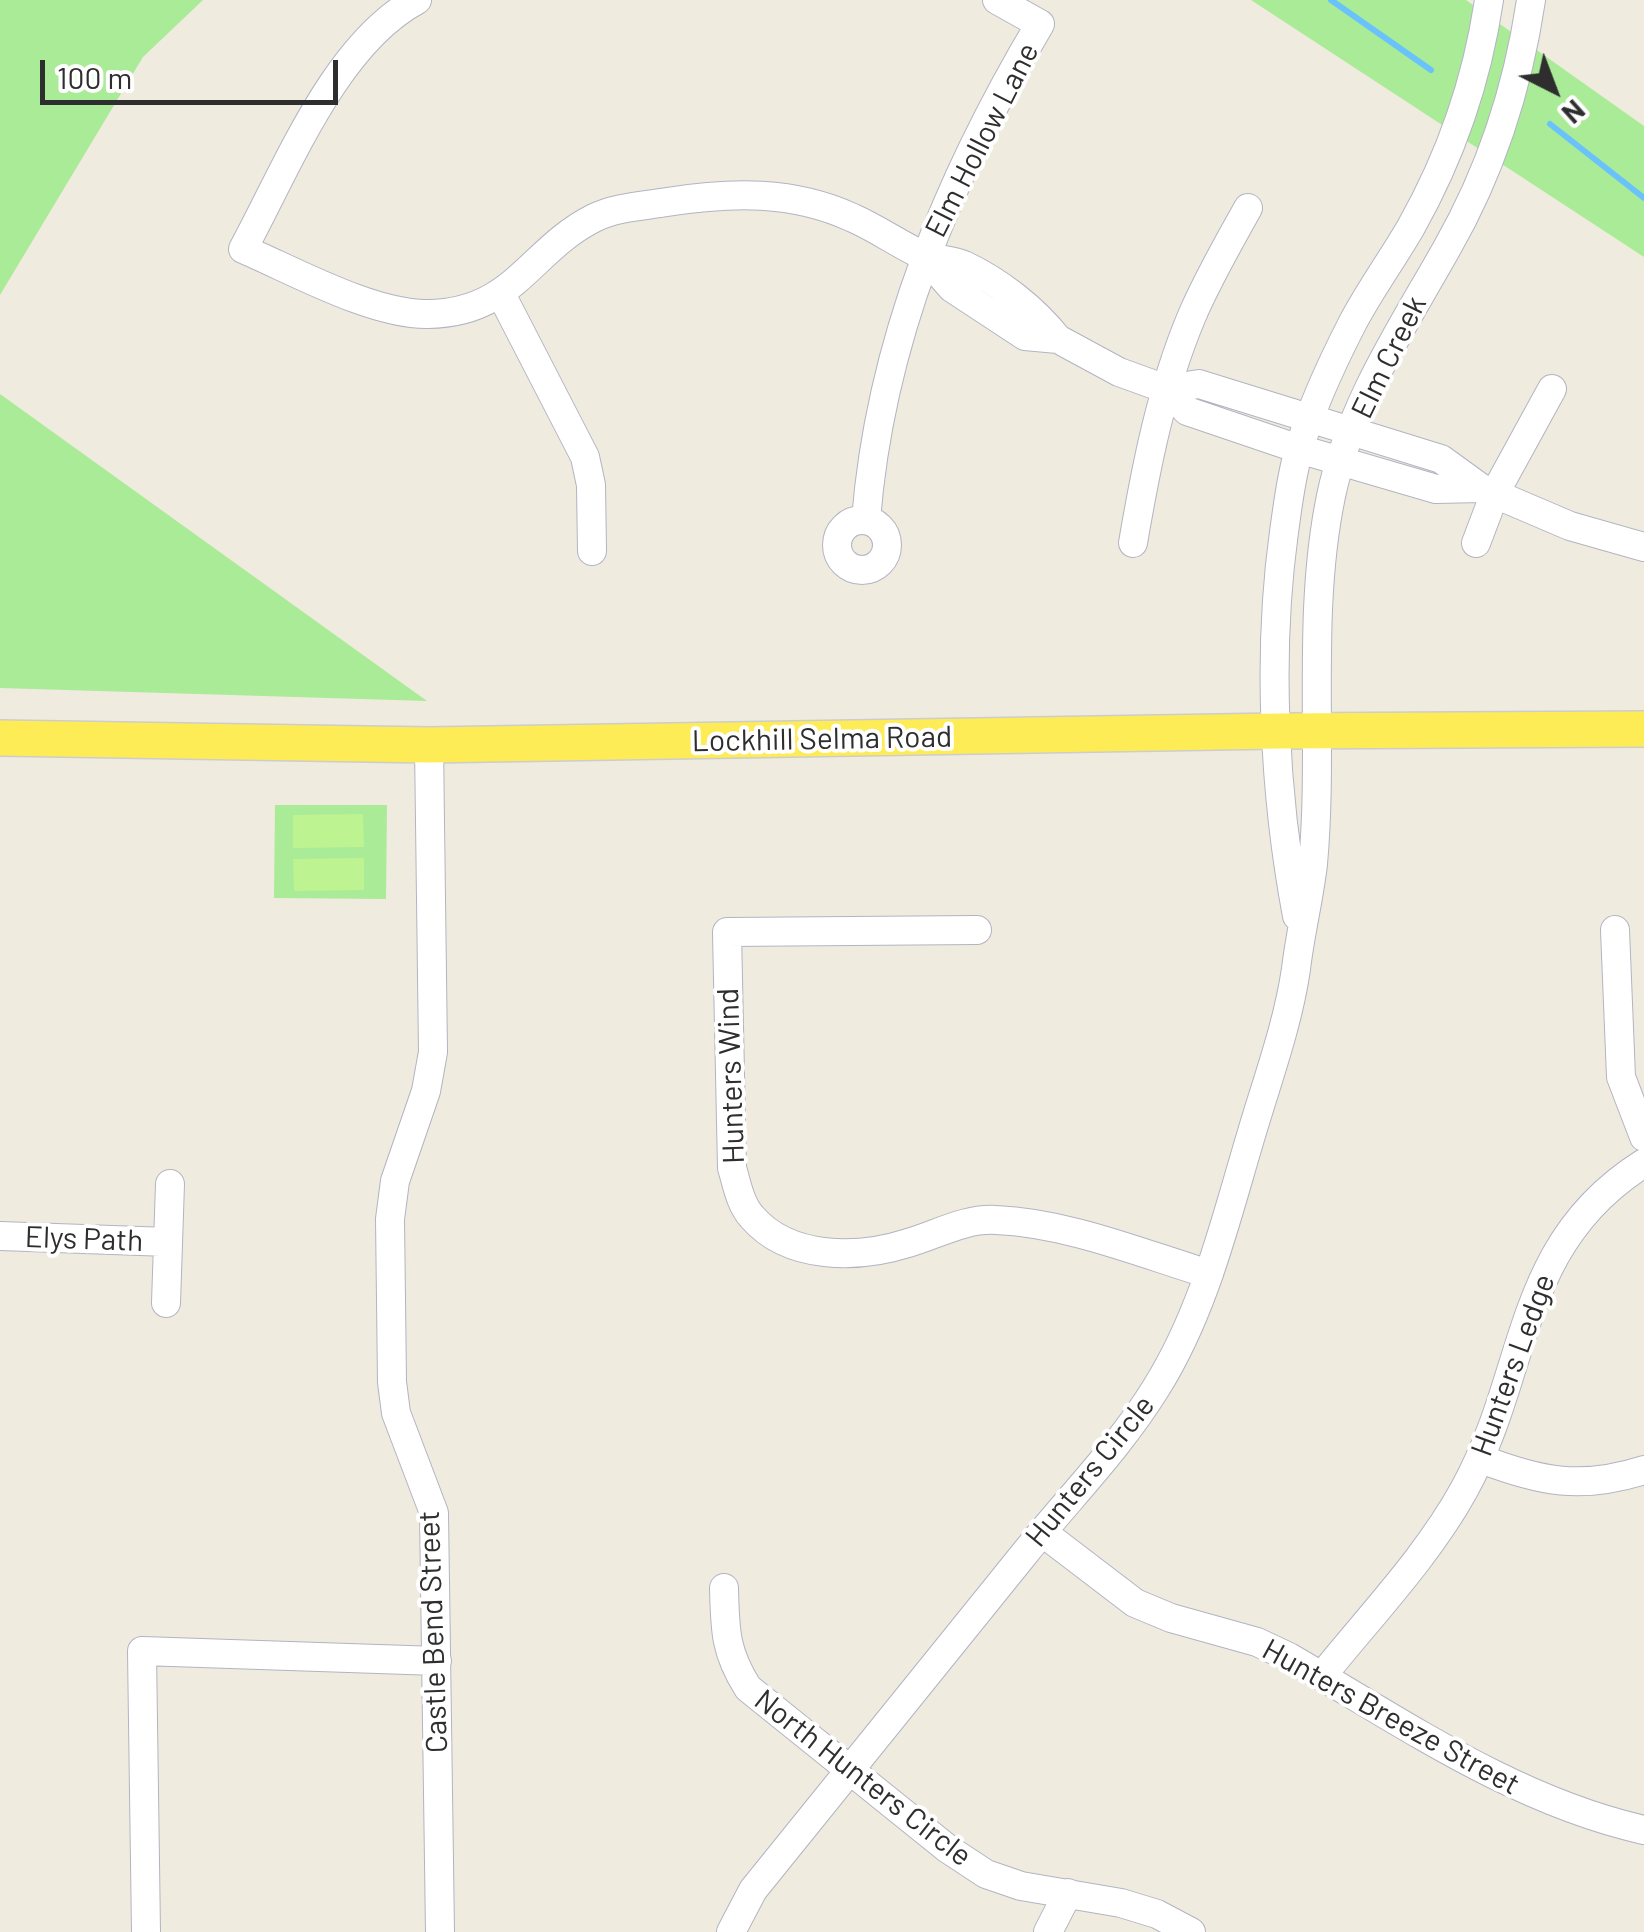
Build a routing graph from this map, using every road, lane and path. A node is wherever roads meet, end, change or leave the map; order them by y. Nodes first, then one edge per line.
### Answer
1 (417, 0) edge
2 (997, 0) edge
3 (1489, 0) edge
4 (1532, 0) edge
5 (1248, 208) dead end
6 (924, 256) junction
7 (501, 294) junction
8 (1166, 388) junction
9 (1552, 389) dead end
10 (1311, 420) junction
11 (1352, 430) junction
12 (1299, 449) junction
13 (1342, 462) junction
14 (1488, 491) junction
15 (866, 520) dead end
16 (1133, 543) dead end
17 (1476, 543) dead end
18 (1644, 546) edge
19 (592, 551) dead end
20 (1644, 730) edge
21 (1278, 731) junction
22 (1317, 731) junction
23 (0, 738) edge
24 (82, 740) junction
25 (429, 745) junction
26 (0, 758) edge
27 (977, 930) dead end
28 (1615, 930) dead end
29 (1300, 932) junction
30 (1644, 1137) edge
31 (1644, 1163) edge
32 (170, 1184) dead end
33 (0, 1236) edge
34 (168, 1242) junction
35 (1209, 1274) junction
36 (166, 1302) dead end
37 (1480, 1459) junction
38 (1644, 1470) edge
39 (1042, 1532) junction
40 (724, 1588) dead end
41 (437, 1662) junction
42 (1322, 1676) junction
43 (849, 1769) junction
44 (1644, 1830) edge
45 (1068, 1894) junction
46 (146, 1932) edge
47 (440, 1932) edge
48 (730, 1932) edge
49 (1048, 1932) edge
50 (1192, 1932) edge

1 - 7 street
2 - 6 street, Elm Hollow Lane
3 - 10 street, Elm Creek
4 - 11 street, Elm Creek
5 - 8 street
6 - 7 street
6 - 8 street
6 - 15 street, Elm Hollow Lane
7 - 19 street
8 - 10 street
8 - 12 street
8 - 16 street
9 - 14 street
10 - 11 street
10 - 12 street, Elm Creek
11 - 13 street, Elm Creek
11 - 14 street
12 - 13 street
12 - 21 street, Elm Creek
13 - 14 street
13 - 22 street, Elm Creek
14 - 17 street
14 - 18 street
20 - 22 main road, Lockhill Selma Road
21 - 22 main road, Lockhill Selma Road
21 - 25 main road, Lockhill Selma Road
21 - 29 street, Hunters Circle
22 - 29 street, Hunters Circle
23 - 24 main road, Lockhill Selma Road
24 - 25 main road, Lockhill Selma Road
24 - 26 main road
25 - 41 street, Castle Bend Street
27 - 35 street, Hunters Wind
28 - 30 street
29 - 35 street, Hunters Circle
31 - 37 street, Hunters Ledge
32 - 34 street, Elys Path
33 - 34 street, Elys Path
34 - 36 street, Elys Path
35 - 39 street, Hunters Circle
37 - 38 street
37 - 42 street, Hunters Ledge
39 - 42 street, Hunters Breeze Street
39 - 43 street, Hunters Circle
40 - 43 street, North Hunters Circle
41 - 46 street
41 - 47 street, Castle Bend Street
42 - 44 street, Hunters Breeze Street
43 - 45 street, North Hunters Circle
43 - 48 street, Hunters Circle
45 - 49 street
45 - 50 street, North Hunters Circle

